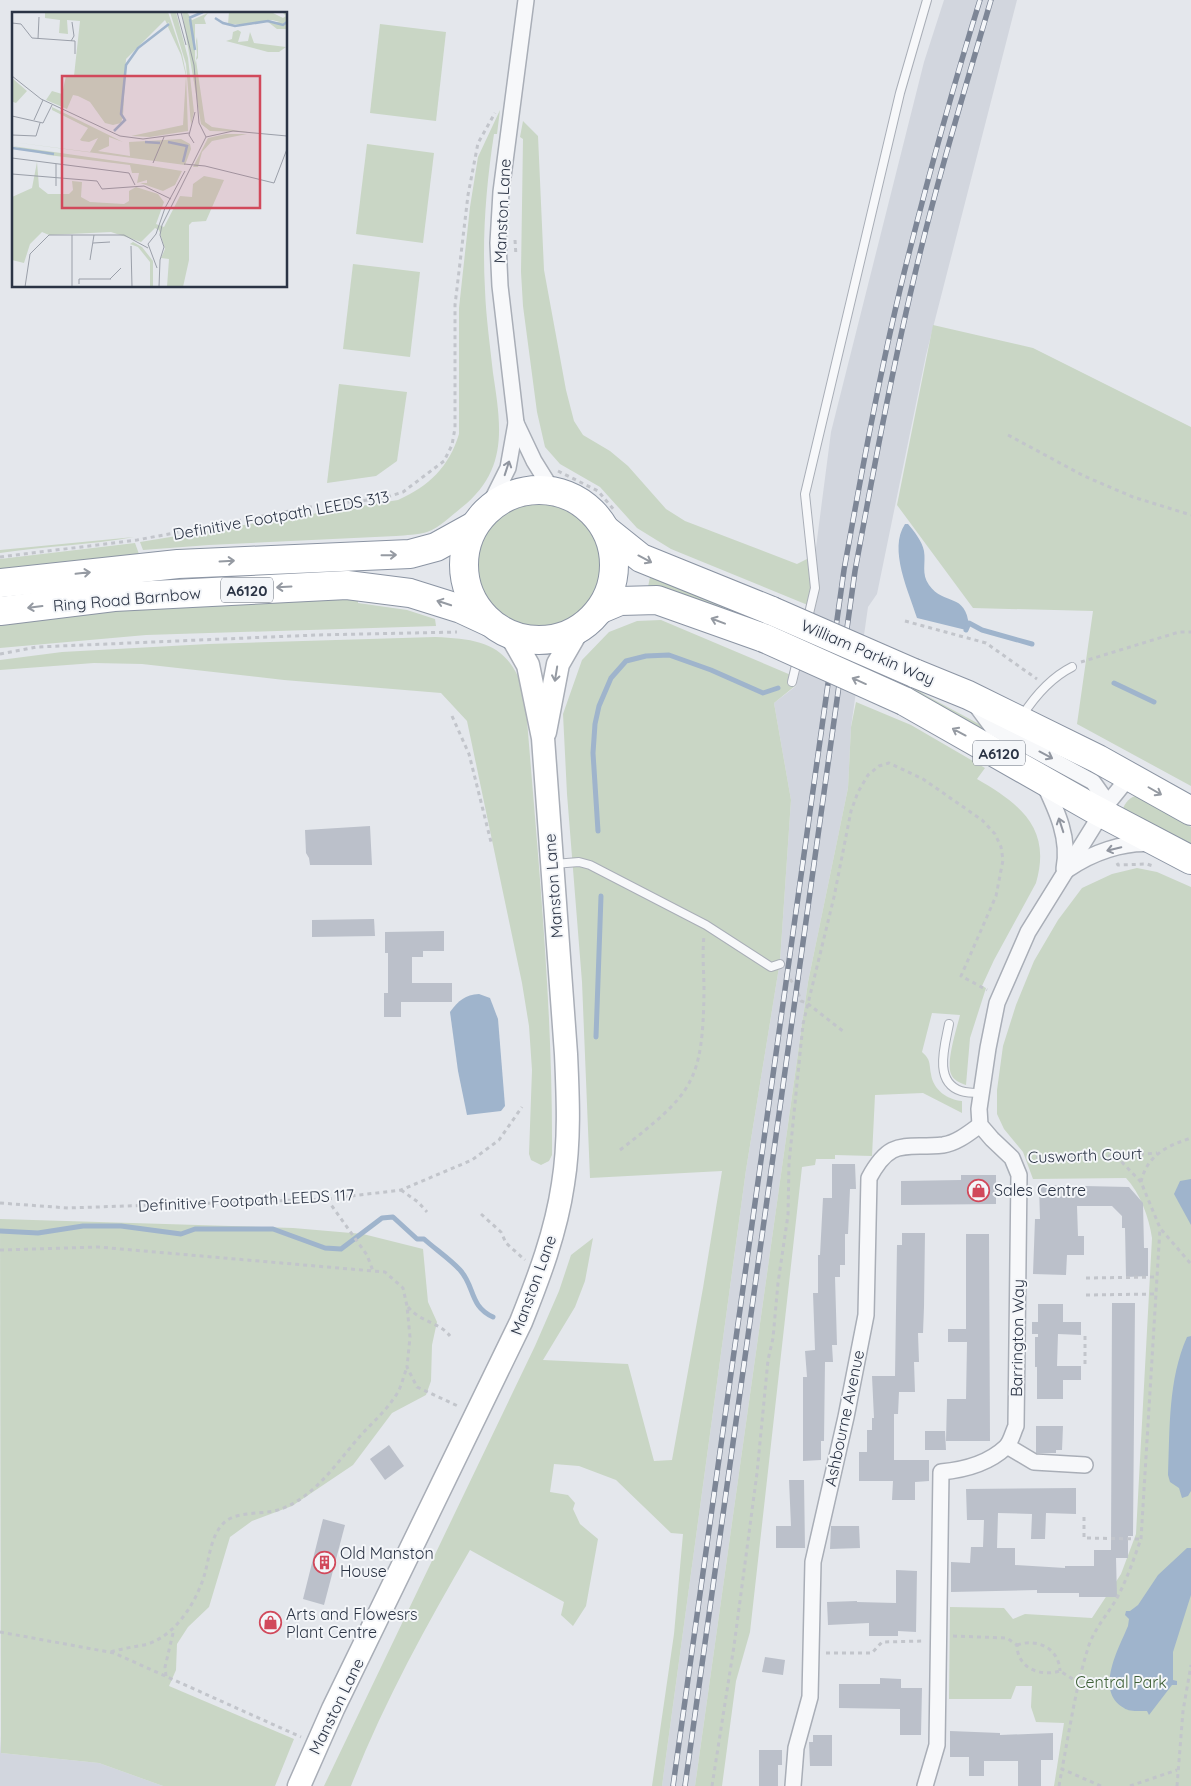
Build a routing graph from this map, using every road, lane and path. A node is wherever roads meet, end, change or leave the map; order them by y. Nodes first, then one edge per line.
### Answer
1 (526, 0) edge
2 (927, 0) edge
3 (512, 102) junction
4 (515, 230) dead end
5 (516, 259) dead end
6 (516, 423) junction
7 (1008, 435) dead end
8 (552, 478) junction
9 (1191, 515) edge
10 (481, 518) junction
11 (613, 523) junction
12 (0, 557) edge
13 (0, 583) edge
14 (601, 609) junction
15 (0, 611) edge
16 (905, 621) dead end
17 (500, 628) junction
18 (577, 631) junction
19 (452, 632) dead end
20 (1191, 632) edge
21 (804, 635) dead end
22 (801, 644) dead end
23 (0, 654) edge
24 (1072, 667) joint
25 (792, 682) dead end
26 (1046, 685) junction
27 (968, 695) junction
28 (452, 716) dead end
29 (1019, 720) junction
30 (543, 738) junction
31 (1129, 776) junction
32 (1040, 777) junction
33 (1105, 808) junction
34 (1191, 811) edge
35 (490, 842) dead end
36 (1162, 857) junction
37 (1191, 860) edge
38 (552, 864) junction
39 (1118, 865) dead end
40 (1063, 873) junction
41 (706, 924) junction
42 (780, 964) joint
43 (1000, 997) junction
44 (807, 1003) junction
45 (949, 1024) dead end
46 (844, 1032) dead end
47 (981, 1093) junction
48 (522, 1107) dead end
49 (980, 1125) junction
50 (1191, 1138) edge
51 (620, 1150) dead end
52 (1157, 1153) junction
53 (1116, 1156) junction
54 (1012, 1158) junction
55 (1141, 1182) junction
56 (401, 1190) junction
57 (327, 1200) junction
58 (0, 1203) edge
59 (427, 1212) dead end
60 (481, 1214) dead end
61 (1160, 1228) junction
62 (0, 1250) edge
63 (1191, 1264) edge
64 (543, 1266) junction
65 (374, 1270) junction
66 (1158, 1277) junction
67 (1086, 1278) dead end
68 (1156, 1294) junction
69 (1086, 1295) dead end
70 (408, 1306) junction
71 (450, 1336) dead end
72 (1085, 1336) dead end
73 (1085, 1366) dead end
74 (407, 1367) junction
75 (476, 1416) junction
76 (1007, 1446) junction
77 (1085, 1465) dead end
78 (1084, 1517) dead end
79 (1141, 1539) junction
80 (175, 1627) junction
81 (0, 1632) edge
82 (938, 1638) junction
83 (1017, 1645) junction
84 (111, 1652) junction
85 (810, 1653) junction
86 (1191, 1665) edge
87 (1060, 1671) junction
88 (166, 1677) junction
89 (1079, 1683) junction
90 (317, 1744) junction
91 (1062, 1769) junction
92 (1177, 1770) junction
93 (299, 1786) edge
94 (712, 1786) edge
95 (793, 1786) edge
96 (925, 1786) edge
97 (1059, 1786) edge
98 (1101, 1786) edge
99 (1130, 1786) edge
100 (1176, 1786) edge

1 - 3 street, Manston Lane
2 - 21 lane
3 - 6 street, Manston Lane
3 - 12 path, Definitive Footpath LEEDS 313
4 - 5 path
6 - 8 street, Manston Lane
10 -> 6 street, Manston Lane
7 - 9 path
8 - 10 highway
8 - 11 highway
8 - 11 path
13 -> 10 highway, Ring Road Barnbow / A6120
10 - 17 highway
11 - 14 highway
11 -> 27 highway, William Parkin Way / A6120, bridge
14 - 18 highway
32 -> 14 highway, William Parkin Way / A6120, bridge
17 -> 15 highway, Ring Road Barnbow / A6120
16 - 26 path
17 - 18 highway
17 - 30 street, Manston Lane
18 -> 30 street, Manston Lane
19 - 23 path
20 - 24 path
22 - 25 lane
24 - 26 lane
26 - 29 lane
27 - 29 highway, William Parkin Way / A6120
27 -> 33 street
28 - 35 path
29 - 31 highway, William Parkin Way / A6120
30 - 38 street, Manston Lane
31 - 33 street
31 -> 34 highway, William Parkin Way / A6120
32 - 33 highway, William Parkin Way / A6120
40 -> 32 street
33 - 36 highway, William Parkin Way / A6120
33 - 40 street
36 - 37 highway, William Parkin Way / A6120
36 - 39 path
36 -> 40 street
38 - 41 lane
38 - 64 street, Manston Lane
40 - 43 street
41 - 42 lane
41 - 51 path
42 - 44 path
43 - 44 path
43 - 47 street
44 - 46 path
44 - 94 path
45 - 47 lane
47 - 49 street
48 - 56 path, Definitive Footpath LEEDS 117
49 - 54 street
49 - 85 street, Ashbourne Avenue
50 - 52 path
52 - 53 path, Cusworth Court
52 - 55 path
53 - 54 path, Cusworth Court
53 - 55 path
54 - 76 street, Barrington Way
55 - 61 path
56 - 57 path, Definitive Footpath LEEDS 117
56 - 59 path
57 - 58 path, Definitive Footpath LEEDS 117
57 - 65 path
60 - 64 path
61 - 63 path
61 - 66 path
62 - 65 path
64 - 75 street, Manston Lane
65 - 70 path
66 - 67 path
66 - 68 path
68 - 69 path
68 - 79 path
70 - 71 path
70 - 74 path
72 - 73 path
74 - 75 path
74 - 80 path
75 - 90 street, Manston Lane
76 - 77 street
76 - 82 street
78 - 79 path
79 - 89 path
80 - 84 path
80 - 88 path
81 - 84 path
82 - 83 path
82 - 85 path
82 - 96 street
83 - 87 path
83 - 87 path
84 - 88 path
85 - 95 street, Ashbourne Avenue
86 - 92 path
87 - 89 path
88 - 90 path
89 - 91 path
90 - 93 street, Manston Lane
91 - 97 path
91 - 98 path
92 - 99 path
92 - 100 path

